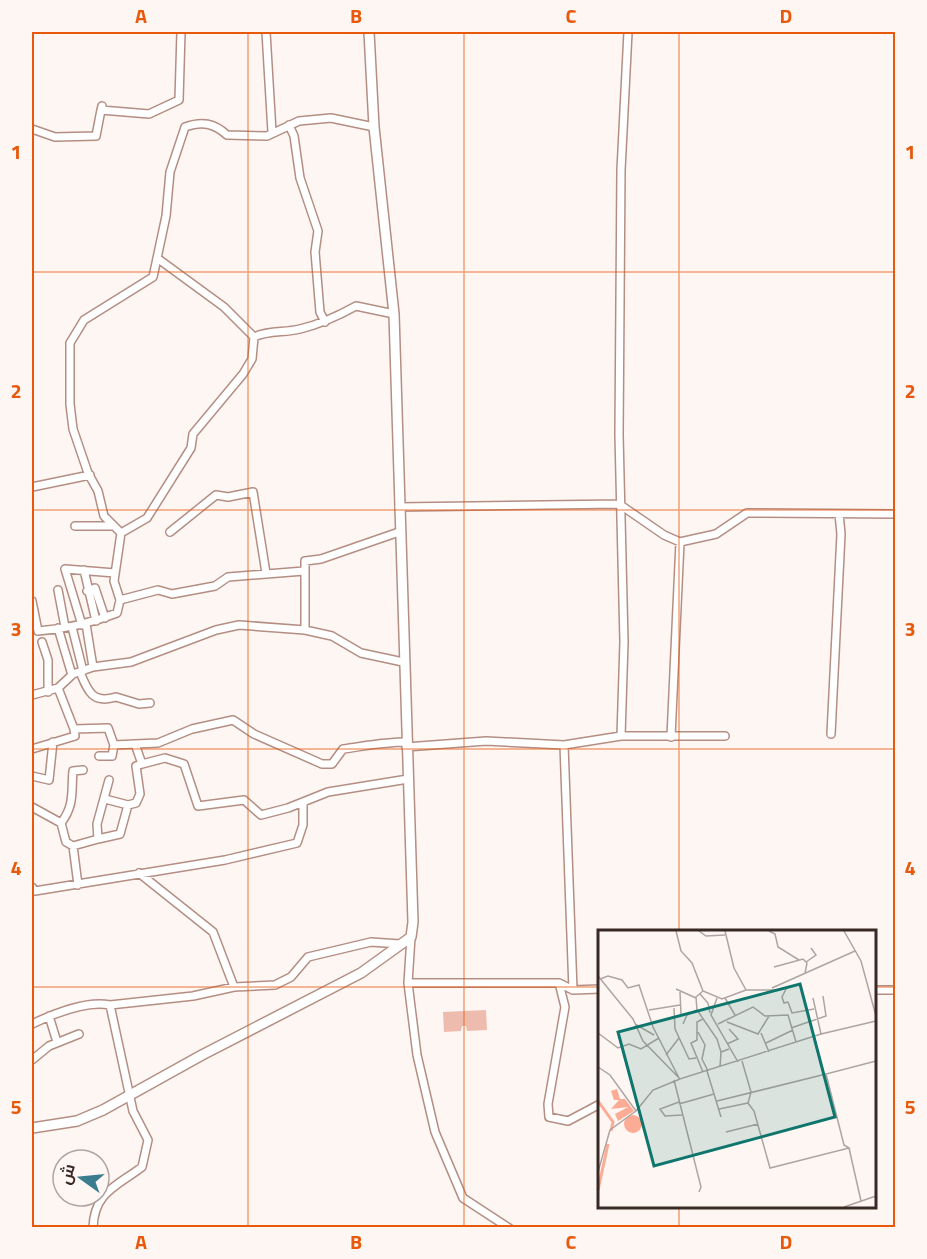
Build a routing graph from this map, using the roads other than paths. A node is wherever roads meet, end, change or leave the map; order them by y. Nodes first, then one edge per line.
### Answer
1 (181, 32) edge
2 (266, 32) edge
3 (369, 32) edge
4 (628, 32) edge
5 (289, 125) junction
6 (374, 126) junction
7 (32, 129) edge
8 (272, 132) junction
9 (157, 258) junction
10 (394, 315) junction
11 (325, 322) junction
12 (254, 337) junction
13 (90, 475) junction
14 (32, 487) edge
15 (619, 504) junction
16 (399, 507) junction
17 (840, 514) junction
18 (896, 514) edge
19 (75, 526) dead end
20 (112, 526) junction
21 (170, 532) dead end
22 (399, 532) junction
23 (121, 533) junction
24 (680, 542) junction
25 (84, 570) junction
26 (304, 571) junction
27 (115, 573) junction
28 (266, 573) junction
29 (58, 590) dead end
30 (87, 591) junction
31 (120, 600) junction
32 (32, 601) edge
33 (105, 618) junction
34 (96, 621) junction
35 (84, 624) junction
36 (65, 627) junction
37 (305, 630) junction
38 (38, 631) junction
39 (32, 636) edge
40 (42, 642) dead end
41 (404, 662) junction
42 (93, 667) junction
43 (82, 671) junction
44 (72, 675) junction
45 (58, 688) junction
46 (48, 692) junction
47 (32, 695) edge
48 (150, 703) dead end
49 (74, 729) junction
50 (831, 734) dead end
51 (621, 736) junction
52 (725, 736) dead end
53 (671, 737) junction
54 (53, 742) junction
55 (135, 744) junction
56 (406, 745) junction
57 (564, 745) junction
58 (114, 746) junction
59 (32, 749) edge
60 (99, 756) dead end
61 (142, 764) junction
62 (83, 770) dead end
63 (32, 776) edge
64 (408, 779) junction
65 (109, 780) dead end
66 (105, 799) junction
67 (303, 802) junction
68 (128, 805) junction
69 (32, 807) edge
70 (62, 823) junction
71 (98, 839) junction
72 (73, 846) junction
73 (139, 873) junction
74 (78, 885) junction
75 (32, 887) edge
76 (411, 937) junction
77 (400, 944) junction
78 (408, 983) junction
79 (559, 983) junction
80 (234, 987) junction
81 (598, 989) edge
82 (573, 990) junction
83 (876, 990) edge
84 (896, 990) edge
85 (110, 1005) junction
86 (49, 1016) junction
87 (32, 1024) edge
88 (79, 1034) dead end
89 (57, 1042) junction
90 (32, 1060) edge
91 (130, 1096) junction
92 (598, 1105) edge
93 (32, 1128) edge
94 (93, 1227) edge
95 (509, 1227) edge

1 - 7 street
2 - 8 street
3 - 6 street
4 - 15 street
5 - 6 street
5 - 8 street
5 - 11 street
6 - 10 street
8 - 9 street
9 - 12 street
9 - 13 street
10 - 11 street
10 - 16 street
11 - 12 street
12 - 23 street
13 - 14 street
13 - 20 street
15 - 16 street
15 - 24 street
15 - 51 street
16 - 22 street
17 - 18 street
17 - 24 street
17 - 50 street
19 - 20 street
20 - 23 street
21 - 28 street
22 - 26 street
22 - 41 street
23 - 27 street
24 - 53 street
25 - 27 street
25 - 30 street
25 - 35 street
26 - 28 street
26 - 37 street
27 - 31 street
28 - 31 street
29 - 36 street
30 - 33 street
30 - 34 street
31 - 33 street
32 - 38 street
33 - 34 street
34 - 35 street
35 - 36 street
35 - 42 street
36 - 38 street
36 - 43 street
36 - 44 street
37 - 41 street
37 - 42 street
38 - 39 street
40 - 46 street
41 - 56 street
42 - 43 street
43 - 44 street
43 - 48 street
44 - 45 street
45 - 46 street
45 - 49 street
46 - 47 street
49 - 54 street
49 - 58 street
51 - 53 street
51 - 57 street
52 - 53 street
54 - 59 street
54 - 63 street
55 - 56 street
55 - 58 street
55 - 61 street
56 - 57 street
56 - 64 street
57 - 82 street
58 - 60 street
61 - 67 street
61 - 68 street
62 - 70 street
64 - 67 street
64 - 76 street
65 - 66 street
66 - 68 street
66 - 71 street
67 - 73 street
68 - 71 street
69 - 70 street
70 - 72 street
71 - 72 street
72 - 74 street
73 - 74 street
73 - 80 street
74 - 75 street
76 - 77 street
76 - 78 street
77 - 80 street
77 - 91 street
78 - 79 street
78 - 95 street
79 - 82 street
79 - 92 street
80 - 85 street
81 - 82 street
83 - 84 street
85 - 86 street
85 - 91 street
86 - 87 street
86 - 89 street
88 - 89 street
89 - 90 street
91 - 93 street
91 - 94 street

